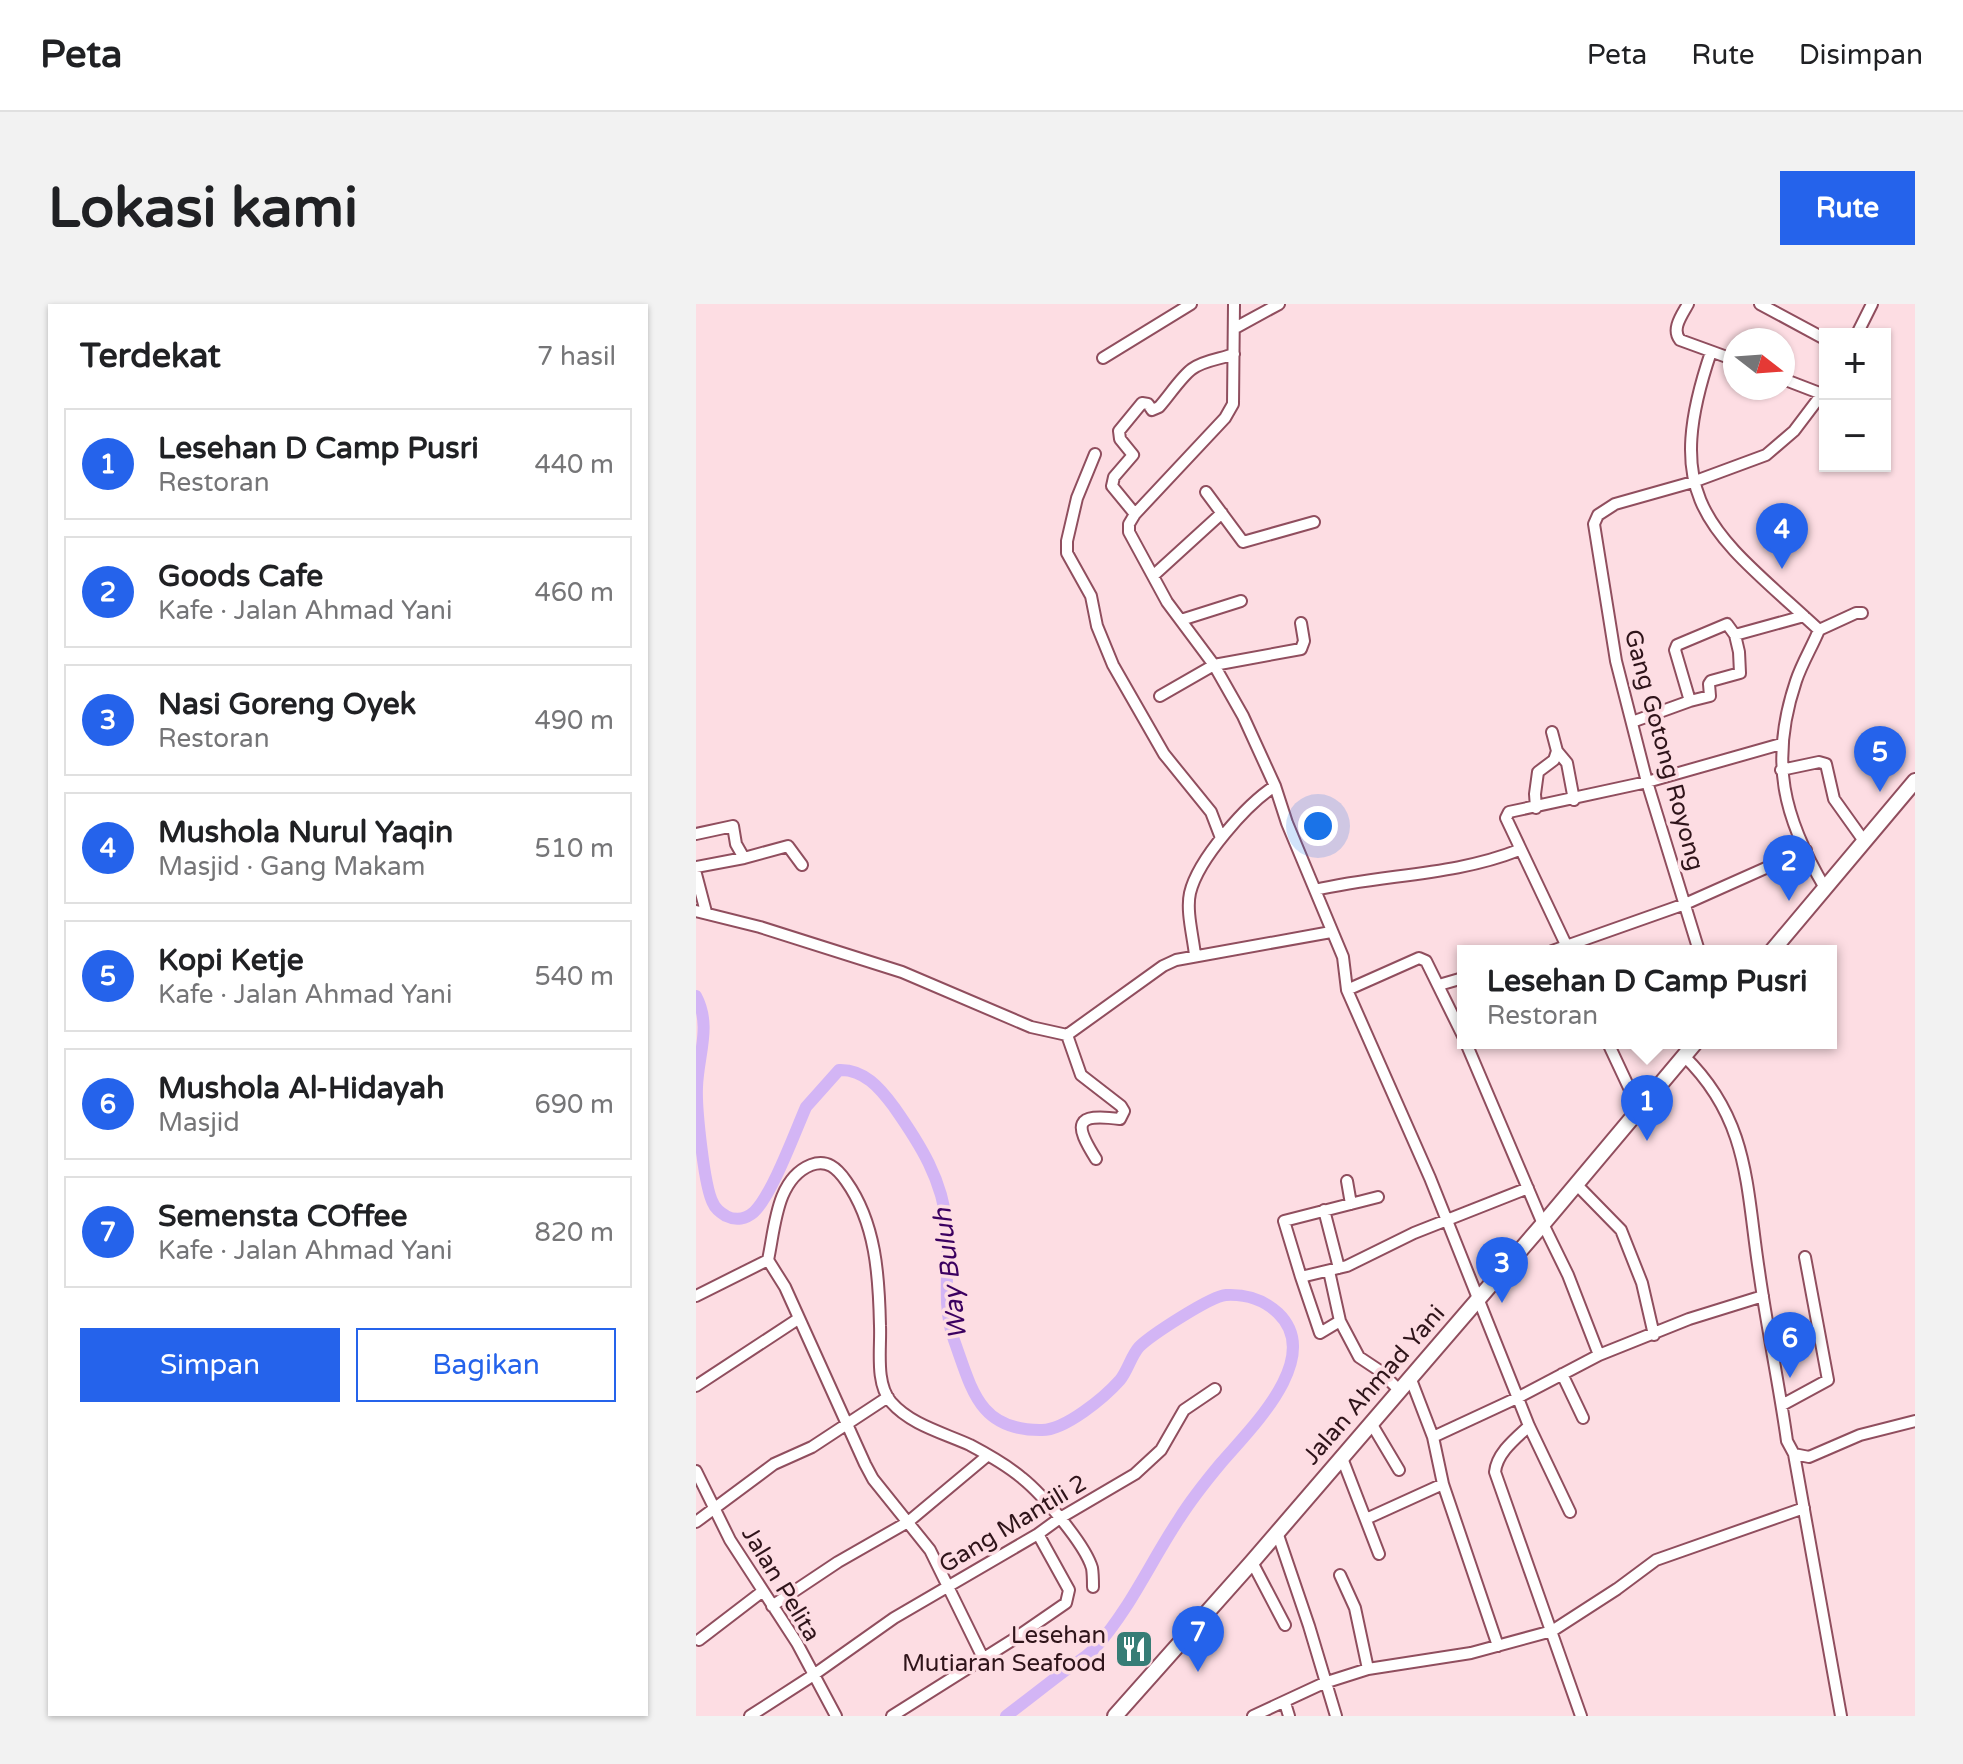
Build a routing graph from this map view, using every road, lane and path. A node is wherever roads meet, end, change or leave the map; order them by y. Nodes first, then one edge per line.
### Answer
1 (1191, 304) edge
2 (1234, 304) edge
3 (1279, 304) edge
4 (1688, 304) edge
5 (1760, 304) edge
6 (1872, 304) edge
7 (1235, 328) junction
8 (1860, 328) edge
9 (1819, 336) edge
10 (1711, 352) junction
11 (1234, 354) junction
12 (1723, 356) edge
13 (1103, 358) dead end
14 (1795, 383) edge
15 (1819, 390) edge
16 (1819, 398) edge
17 (1095, 454) dead end
18 (1693, 482) junction
19 (1206, 492) dead end
20 (1222, 513) junction
21 (1135, 514) junction
22 (1314, 522) dead end
23 (1154, 575) junction
24 (1241, 601) dead end
25 (1862, 613) dead end
26 (1804, 616) junction
27 (1181, 620) junction
28 (1301, 623) dead end
29 (1819, 630) junction
30 (1735, 635) junction
31 (1214, 665) junction
32 (1160, 696) dead end
33 (1690, 701) junction
34 (1632, 722) junction
35 (1552, 732) dead end
36 (1781, 744) junction
37 (1557, 751) junction
38 (1781, 770) junction
39 (1915, 781) edge
40 (1647, 782) junction
41 (1275, 786) junction
42 (1574, 800) junction
43 (1536, 808) junction
44 (696, 834) edge
45 (1221, 838) junction
46 (1864, 841) junction
47 (1519, 850) junction
48 (1806, 850) junction
49 (744, 858) junction
50 (802, 865) dead end
51 (696, 867) edge
52 (696, 874) edge
53 (1825, 888) junction
54 (1315, 890) junction
55 (1685, 904) junction
56 (701, 912) edge
57 (1331, 932) junction
58 (1566, 945) edge
59 (1578, 945) edge
60 (1697, 945) edge
61 (1777, 945) edge
62 (1195, 955) junction
63 (1457, 980) edge
64 (1439, 985) junction
65 (1347, 990) junction
66 (1457, 1023) edge
67 (1067, 1035) junction
68 (1469, 1049) edge
69 (1611, 1049) edge
70 (1690, 1049) edge
71 (1684, 1056) junction
72 (1639, 1109) junction
73 (1096, 1159) dead end
74 (1347, 1181) dead end
75 (1576, 1184) junction
76 (1528, 1188) junction
77 (1378, 1197) dead end
78 (1351, 1204) junction
79 (1324, 1210) junction
80 (1446, 1222) junction
81 (1543, 1224) junction
82 (1805, 1257) dead end
83 (768, 1260) junction
84 (1334, 1270) junction
85 (1301, 1277) junction
86 (696, 1296) edge
87 (1763, 1296) junction
88 (1479, 1297) junction
89 (798, 1319) junction
90 (1340, 1321) junction
91 (1654, 1335) junction
92 (1599, 1355) junction
93 (1562, 1374) junction
94 (1410, 1377) junction
95 (696, 1386) edge
96 (1215, 1389) dead end
97 (1399, 1390) junction
98 (888, 1397) junction
99 (1517, 1398) junction
100 (1782, 1405) junction
101 (1583, 1418) dead end
102 (1915, 1421) edge
103 (1371, 1423) junction
104 (848, 1424) junction
105 (1529, 1426) junction
106 (1433, 1437) junction
107 (1794, 1454) junction
108 (987, 1456) junction
109 (1342, 1458) junction
110 (1399, 1470) dead end
111 (696, 1471) edge
112 (1443, 1484) junction
113 (1804, 1508) junction
114 (714, 1510) junction
115 (1570, 1512) dead end
116 (1060, 1518) junction
117 (1366, 1519) junction
118 (696, 1522) edge
119 (908, 1522) junction
120 (1277, 1532) junction
121 (1038, 1534) junction
122 (1379, 1554) dead end
123 (1252, 1562) junction
124 (1340, 1575) dead end
125 (1093, 1587) dead end
126 (948, 1588) junction
127 (763, 1591) junction
128 (772, 1606) junction
129 (1285, 1625) dead end
130 (1552, 1631) junction
131 (699, 1640) dead end
132 (1498, 1646) junction
133 (983, 1658) junction
134 (1368, 1669) junction
135 (812, 1676) junction
136 (1324, 1683) junction
137 (1285, 1703) junction
138 (750, 1716) edge
139 (836, 1716) edge
140 (892, 1716) edge
141 (1115, 1716) edge
142 (1253, 1716) edge
143 (1289, 1716) edge
144 (1336, 1716) edge
145 (1581, 1716) edge
146 (1841, 1716) edge

1 - 13 street
2 - 7 street
3 - 7 street
4 - 10 street
5 - 9 street
6 - 8 street
7 - 11 street
10 - 12 street
10 - 18 street
11 - 21 street
11 - 21 street
14 - 15 street
16 - 18 street
17 - 45 street
18 - 26 street
18 - 34 street, Gang Gotong Royong
19 - 20 street
20 - 22 street
20 - 23 street
21 - 23 street
23 - 27 street
24 - 27 street
25 - 29 street
26 - 29 street
26 - 30 street
27 - 31 street
28 - 31 street
29 - 36 street
30 - 33 street
30 - 33 street
31 - 32 street
31 - 41 street
33 - 34 street
34 - 40 street, Gang Gotong Royong
35 - 37 street
36 - 38 street
36 - 40 street
37 - 42 street
37 - 43 street
38 - 46 street
38 - 48 street
39 - 46 highway
40 - 42 street
40 - 55 street, Gang Gotong Royong
41 - 45 street
41 - 54 street
42 - 43 street
43 - 47 street
44 - 49 street
45 - 62 street
46 - 53 highway
47 - 54 street
47 - 58 street
48 - 53 street
48 - 55 street
49 - 50 street
49 - 51 street
52 - 56 street
53 - 61 highway
54 - 57 street
55 - 59 street
55 - 60 street, Gang Gotong Royong
56 - 67 street
57 - 62 street
57 - 65 street
62 - 67 street
63 - 64 street
64 - 65 street
64 - 66 street
65 - 80 street
67 - 73 street
68 - 76 street
69 - 72 street
70 - 71 highway, Jalan Ahmad Yani
71 - 72 highway, Jalan Ahmad Yani
71 - 87 street
72 - 75 highway, Jalan Ahmad Yani
74 - 78 street
75 - 81 highway, Jalan Ahmad Yani
75 - 91 street
76 - 80 street
76 - 81 street
77 - 78 street
78 - 79 street
79 - 84 street
79 - 85 street
80 - 84 street
80 - 88 street
81 - 88 highway, Jalan Ahmad Yani
81 - 92 street
82 - 100 street
83 - 86 street
83 - 89 street
83 - 98 street
84 - 85 street
84 - 90 street
85 - 90 street
87 - 91 street
87 - 100 street
88 - 94 highway, Jalan Ahmad Yani
88 - 99 street
89 - 95 street
89 - 104 street
90 - 97 street
91 - 92 street
92 - 93 street
93 - 99 street
93 - 101 street
94 - 97 highway, Jalan Ahmad Yani
94 - 106 street
96 - 116 street, Gang Mantili 2
97 - 103 highway, Jalan Ahmad Yani
98 - 104 street
98 - 108 street
99 - 105 street
99 - 106 street
100 - 107 street
102 - 107 street
103 - 109 highway, Jalan Ahmad Yani
103 - 110 street
104 - 114 street
104 - 119 street
105 - 115 street
105 - 130 street
106 - 112 street
107 - 113 street
108 - 116 street
108 - 119 street
109 - 117 street
109 - 120 highway, Jalan Ahmad Yani
111 - 114 street, Jalan Pelita
112 - 117 street
112 - 132 street
113 - 130 street
113 - 146 street
114 - 118 street
114 - 127 street, Jalan Pelita
116 - 121 street, Gang Mantili 2
116 - 125 street
117 - 122 street
119 - 126 street
119 - 128 street
120 - 123 highway, Jalan Ahmad Yani
120 - 136 street
121 - 126 street, Gang Mantili 2
121 - 133 street
123 - 129 street
123 - 141 highway, Jalan Ahmad Yani
124 - 134 street
126 - 133 street
126 - 135 street, Gang Mantili 2
127 - 128 street, Jalan Pelita
127 - 131 street
128 - 135 street, Jalan Pelita
130 - 132 street
130 - 145 street
132 - 134 street
133 - 140 street
134 - 136 street
135 - 138 street, Gang Mantili 2
135 - 139 street, Jalan Pelita
136 - 137 street
136 - 144 street
137 - 142 street
137 - 143 street

